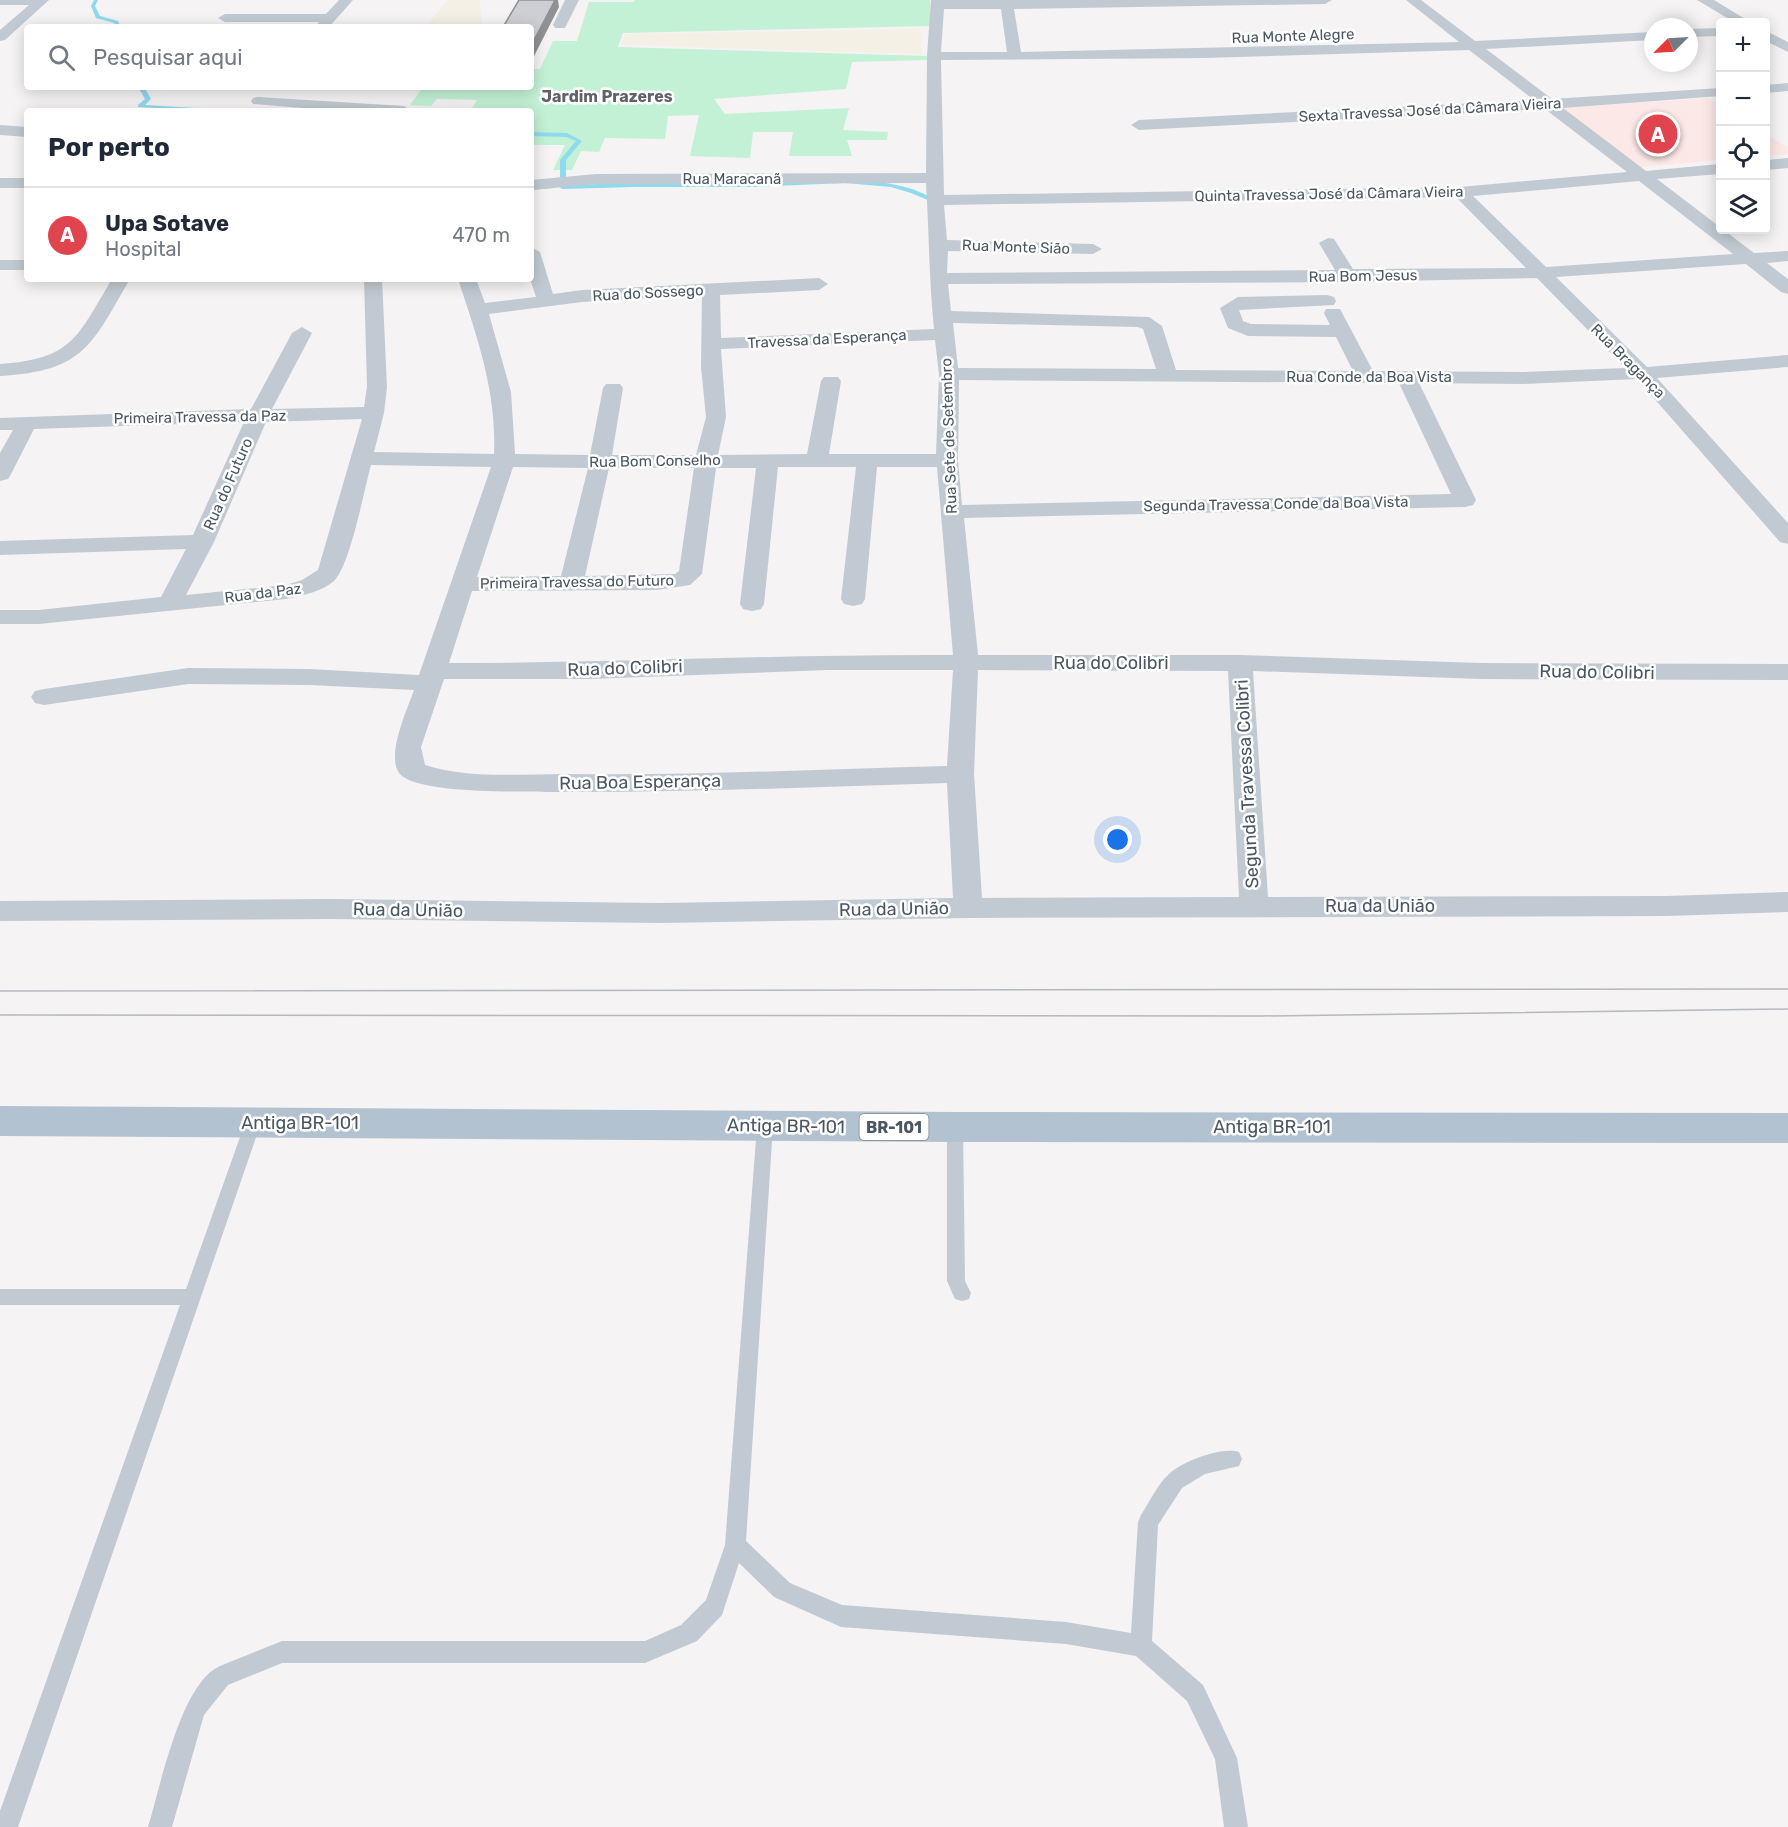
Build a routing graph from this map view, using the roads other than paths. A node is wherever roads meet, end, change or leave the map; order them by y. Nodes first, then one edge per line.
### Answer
1 (346, 0) edge
2 (572, 0) edge
3 (1325, 0) edge
4 (1413, 0) edge
5 (1704, 0) edge
6 (0, 1) edge
7 (42, 1) edge
8 (938, 2) edge
9 (1007, 5) junction
10 (236, 6) dead end
11 (1736, 18) edge
12 (220, 22) edge
13 (325, 23) edge
14 (560, 25) dead end
15 (1716, 32) edge
16 (1770, 32) edge
17 (1698, 33) edge
18 (0, 37) edge
19 (1644, 37) edge
20 (1476, 47) junction
21 (1788, 48) edge
22 (934, 56) junction
23 (1014, 56) junction
24 (1788, 87) edge
25 (1770, 89) edge
26 (267, 90) edge
27 (1716, 92) edge
28 (1550, 104) junction
29 (254, 106) edge
30 (314, 108) edge
31 (1139, 125) dead end
32 (0, 130) edge
33 (24, 132) edge
34 (1788, 163) edge
35 (1770, 165) edge
36 (1716, 169) edge
37 (1643, 176) junction
38 (934, 178) junction
39 (0, 183) edge
40 (24, 183) edge
41 (536, 185) edge
42 (1460, 192) junction
43 (938, 200) junction
44 (1084, 227) dead end
45 (1328, 243) dead end
46 (939, 245) junction
47 (1093, 249) junction
48 (1788, 256) edge
49 (1751, 259) junction
50 (534, 262) edge
51 (0, 265) edge
52 (24, 265) edge
53 (1538, 273) junction
54 (1348, 277) junction
55 (938, 279) junction
56 (1105, 279) junction
57 (119, 282) edge
58 (374, 282) edge
59 (468, 282) edge
60 (819, 284) dead end
61 (1788, 288) edge
62 (711, 290) junction
63 (546, 300) junction
64 (478, 310) junction
65 (942, 326) junction
66 (1343, 331) junction
67 (302, 333) dead end
68 (711, 344) junction
69 (1788, 361) edge
70 (0, 370) edge
71 (1642, 373) junction
72 (949, 374) junction
73 (1168, 375) junction
74 (1366, 377) junction
75 (1406, 377) junction
76 (831, 381) dead end
77 (613, 388) dead end
78 (374, 413) junction
79 (258, 415) junction
80 (0, 424) edge
81 (26, 424) junction
82 (363, 458) junction
83 (706, 459) junction
84 (768, 459) junction
85 (816, 459) junction
86 (504, 460) junction
87 (947, 460) junction
88 (867, 461) junction
89 (600, 462) junction
90 (0, 474) edge
91 (952, 512) junction
92 (1788, 537) edge
93 (202, 542) junction
94 (0, 548) edge
95 (461, 584) junction
96 (571, 585) junction
97 (853, 599) dead end
98 (170, 603) junction
99 (752, 604) dead end
100 (0, 617) edge
101 (966, 663) junction
102 (1240, 663) junction
103 (1788, 672) edge
104 (432, 677) junction
105 (44, 698) dead end
106 (960, 774) junction
107 (1788, 902) edge
108 (1254, 906) junction
109 (968, 908) junction
110 (0, 911) edge
111 (0, 1121) edge
112 (253, 1123) junction
113 (765, 1126) junction
114 (955, 1128) junction
115 (1788, 1128) edge
116 (962, 1293) dead end
117 (0, 1297) edge
118 (193, 1297) junction
119 (1232, 1459) dead end
120 (735, 1545) junction
121 (1141, 1646) junction
122 (6, 1827) edge
123 (160, 1827) edge
124 (1236, 1827) edge

1 - 13 street
2 - 14 street
3 - 9 street
4 - 20 street
5 - 11 street
6 - 7 street
7 - 18 street
8 - 9 street
8 - 22 street, Rua Sete de Setembro
9 - 23 street
10 - 12 street
12 - 13 street
15 - 17 street
16 - 21 street
19 - 20 street, Rua Monte Alegre
20 - 23 street, Rua Monte Alegre
20 - 28 street
22 - 23 street, Rua Monte Alegre
22 - 38 street, Rua Sete de Setembro
24 - 25 street
26 - 29 street
27 - 28 street, Sexta Travessa José da Câmara Vieira
28 - 31 street, Sexta Travessa José da Câmara Vieira
28 - 37 street
29 - 30 street
32 - 33 street
34 - 35 street
36 - 37 street, Quinta Travessa José da Câmara Vieira
37 - 42 street, Quinta Travessa José da Câmara Vieira
37 - 49 street
38 - 41 street, Rua Maracanã
38 - 43 street, Rua Sete de Setembro
39 - 40 street
42 - 43 street, Quinta Travessa José da Câmara Vieira
42 - 53 street, Rua Bragança
43 - 46 street, Rua Sete de Setembro
44 - 47 street, Rua Monte Sião
45 - 54 street
46 - 47 street, Rua Monte Sião
46 - 55 street, Rua Sete de Setembro
47 - 56 street, Rua Monte Sião
48 - 49 street, Rua Bom Jesus
49 - 53 street, Rua Bom Jesus
49 - 61 street
50 - 63 street
51 - 52 street
53 - 54 street, Rua Bom Jesus
53 - 71 street, Rua Bragança
54 - 56 street, Rua Bom Jesus
55 - 56 street, Rua Bom Jesus
55 - 65 street, Rua Sete de Setembro
57 - 70 street
58 - 78 street, Rua da Paz
59 - 64 street
60 - 62 street, Rua do Sossego
62 - 63 street, Rua do Sossego
62 - 68 street
63 - 64 street, Rua do Sossego
64 - 86 street
65 - 68 street, Travessa da Esperança
65 - 72 street, Rua Sete de Setembro
65 - 73 street, Travessa da Esperança
66 - 66 street
66 - 74 street
67 - 79 street, Rua do Futuro
68 - 83 street
69 - 71 street, Rua Conde da Boa Vista
71 - 75 street, Rua Conde da Boa Vista
71 - 92 street, Rua Bragança
72 - 73 street, Rua Conde da Boa Vista
72 - 87 street, Rua Sete de Setembro
73 - 74 street, Rua Conde da Boa Vista
74 - 75 street, Rua Conde da Boa Vista
75 - 91 street, Segunda Travessa Conde da Boa Vista
76 - 85 street
77 - 89 street
78 - 79 street, Primeira Travessa da Paz
78 - 82 street, Rua da Paz
79 - 81 street, Primeira Travessa da Paz
79 - 93 street, Rua do Futuro
80 - 81 street, Primeira Travessa da Paz
81 - 90 street
82 - 86 street, Rua Bom Conselho
82 - 98 street, Rua da Paz
83 - 84 street, Rua Bom Conselho
83 - 89 street, Rua Bom Conselho
83 - 96 street, Primeira Travessa do Futuro
84 - 85 street, Rua Bom Conselho
84 - 99 street
85 - 88 street, Rua Bom Conselho
86 - 89 street, Rua Bom Conselho
86 - 95 street
87 - 88 street, Rua Bom Conselho
87 - 91 street, Rua Sete de Setembro
88 - 97 street
89 - 96 street
91 - 101 street, Rua Sete de Setembro
93 - 94 street
93 - 98 street, Rua do Futuro
95 - 96 street, Primeira Travessa do Futuro
95 - 104 street, Rua Boa Esperança
98 - 100 street, Rua da Paz
101 - 102 street, Rua do Colibri
101 - 104 street, Rua do Colibri
101 - 106 street, Rua Sete de Setembro
102 - 103 street, Rua do Colibri
102 - 108 street, Segunda Travessa Colibri
104 - 105 street
104 - 106 street, Rua Boa Esperança
106 - 109 street, Rua Sete de Setembro
107 - 108 street, Rua da União
108 - 109 street, Rua da União
109 - 110 street, Rua da União
111 - 112 main road, Antiga BR-101 / BR-101
112 - 113 main road, Antiga BR-101 / BR-101
112 - 118 lane
113 - 114 main road, Antiga BR-101 / BR-101
113 - 120 lane
114 - 115 main road, Antiga BR-101 / BR-101
114 - 116 lane
117 - 118 lane
118 - 122 lane
119 - 121 lane
120 - 121 lane
120 - 123 lane
121 - 124 lane

